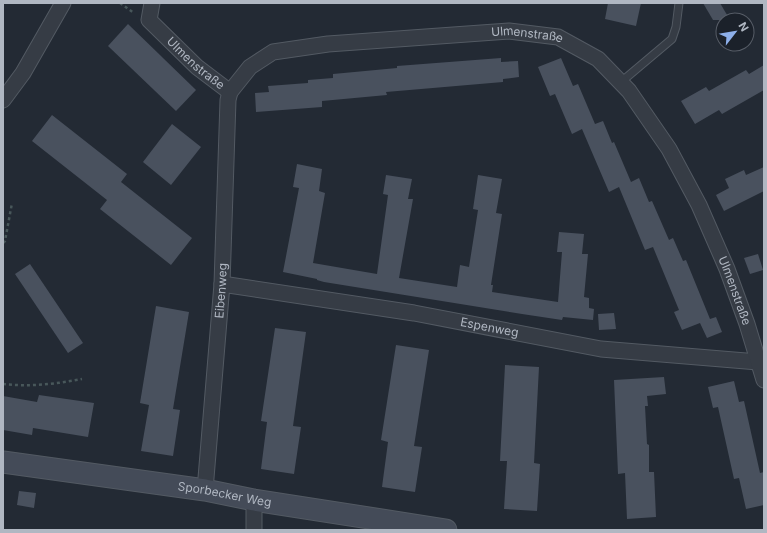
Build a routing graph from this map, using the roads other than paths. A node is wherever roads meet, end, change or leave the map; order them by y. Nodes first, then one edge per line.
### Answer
1 (63, 3) edge
2 (152, 3) edge
3 (679, 3) edge
4 (621, 82) junction
5 (230, 92) junction
6 (3, 100) edge
7 (222, 284) junction
8 (758, 362) junction
9 (764, 380) edge
10 (3, 462) edge
11 (205, 490) junction
12 (254, 500) junction
13 (254, 530) edge
14 (446, 530) edge

1 - 6 street
2 - 5 street, Ulmenstraße
3 - 4 lane
4 - 5 street, Ulmenstraße
4 - 8 street, Ulmenstraße
5 - 7 street, Eibenweg
7 - 8 street, Espenweg
7 - 11 street, Eibenweg
8 - 9 street, Ulmenstraße
10 - 11 street, Sporbecker Weg
11 - 12 street, Sporbecker Weg
12 - 13 street
12 - 14 street, Sporbecker Weg

